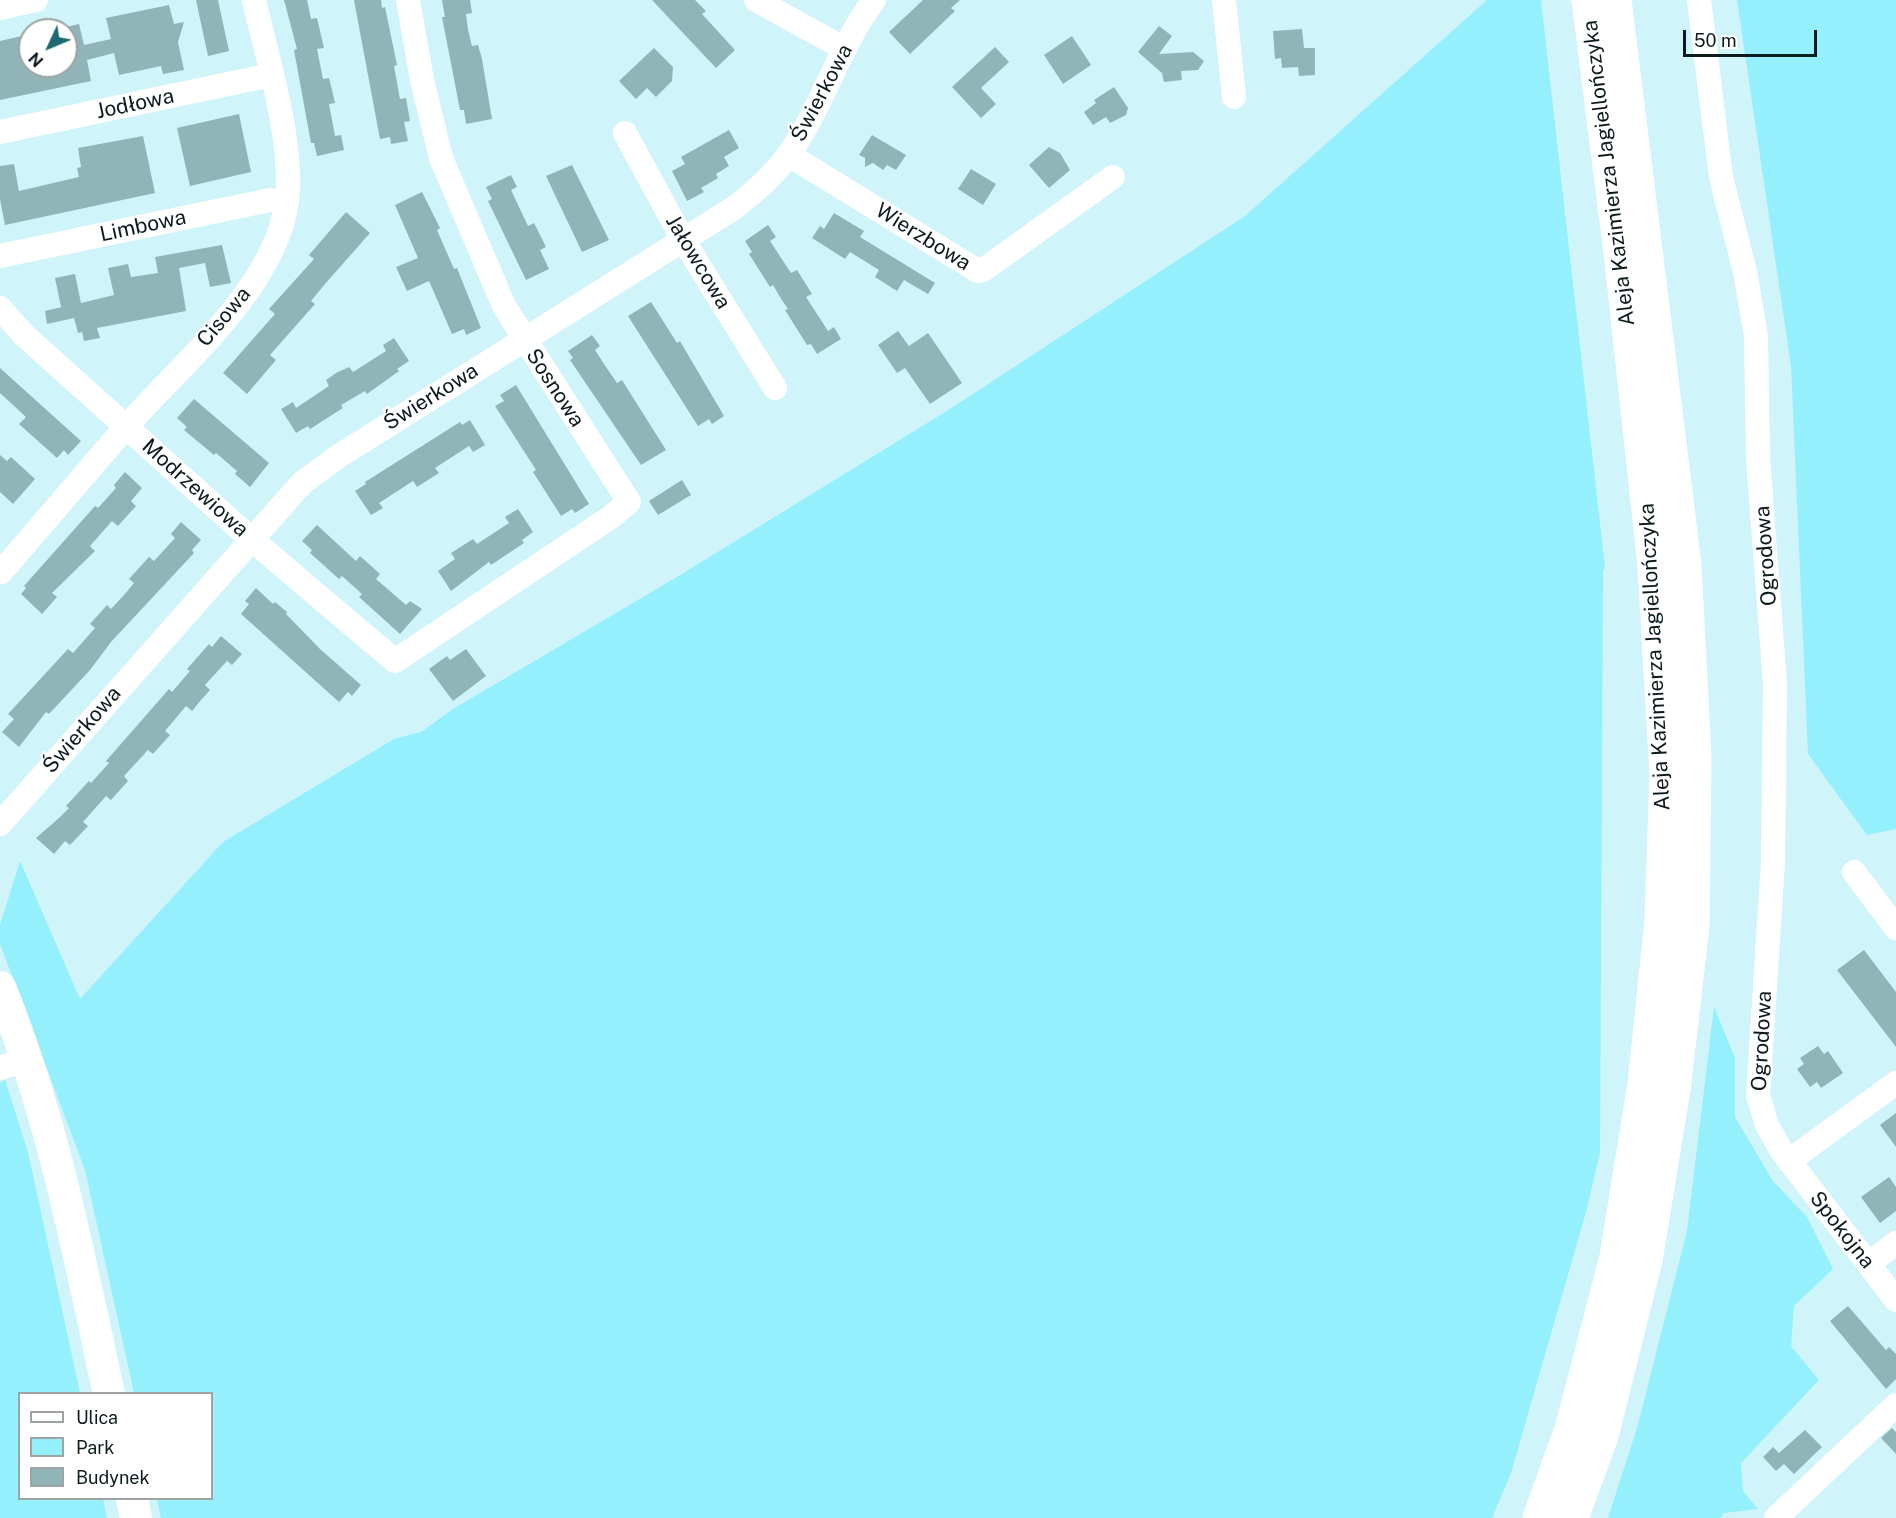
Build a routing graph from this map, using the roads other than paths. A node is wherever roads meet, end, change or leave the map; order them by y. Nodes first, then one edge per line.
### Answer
1 (36, 0) edge
2 (254, 0) edge
3 (408, 0) edge
4 (756, 0) edge
5 (874, 0) edge
6 (1224, 0) edge
7 (1588, 0) edge
8 (1615, 0) edge
9 (1699, 0) edge
10 (0, 8) edge
11 (845, 49) junction
12 (270, 75) junction
13 (1234, 97) dead end
14 (0, 132) edge
15 (625, 133) dead end
16 (789, 155) junction
17 (1113, 177) dead end
18 (286, 203) junction
19 (682, 238) junction
20 (0, 256) edge
21 (0, 308) edge
22 (524, 338) junction
23 (775, 388) dead end
24 (126, 426) junction
25 (251, 538) junction
26 (1, 572) edge
27 (395, 661) joint
28 (0, 824) edge
29 (1854, 872) dead end
30 (1896, 928) edge
31 (2, 998) edge
32 (13, 1064) edge
33 (1896, 1083) edge
34 (1763, 1115) joint
35 (1789, 1161) junction
36 (1896, 1243) edge
37 (1868, 1264) junction
38 (1896, 1300) edge
39 (109, 1392) edge
40 (1896, 1405) edge
41 (132, 1500) edge
42 (136, 1518) edge
43 (1539, 1518) edge
44 (1572, 1518) edge
45 (1776, 1518) edge

1 - 10 street
2 - 12 street, Cisowa
3 - 22 street, Sosnowa
4 - 11 street
5 - 11 street, Świerkowa
6 - 13 street
7 - 43 highway, Aleja Kazimierza Jagiellończyka
8 - 44 highway, Aleja Kazimierza Jagiellończyka
9 - 34 street, Ogrodowa
11 - 16 street, Świerkowa
12 - 14 street, Jodłowa
12 - 18 street, Cisowa
15 - 19 street, Jałowcowa
16 - 17 street, Wierzbowa
16 - 19 street, Świerkowa
18 - 20 street, Limbowa
18 - 24 street, Cisowa
19 - 22 street, Świerkowa
19 - 23 street, Jałowcowa
21 - 24 street, Modrzewiowa
22 - 25 street, Świerkowa
22 - 27 street, Sosnowa
24 - 25 street, Modrzewiowa
24 - 26 street, Cisowa
25 - 27 street, Modrzewiowa
25 - 28 street, Świerkowa
29 - 30 street
31 - 32 main road
32 - 39 main road
33 - 35 street
34 - 35 street, Spokojna
35 - 37 street, Spokojna
36 - 37 street
37 - 38 street, Spokojna
40 - 45 street
41 - 42 main road

